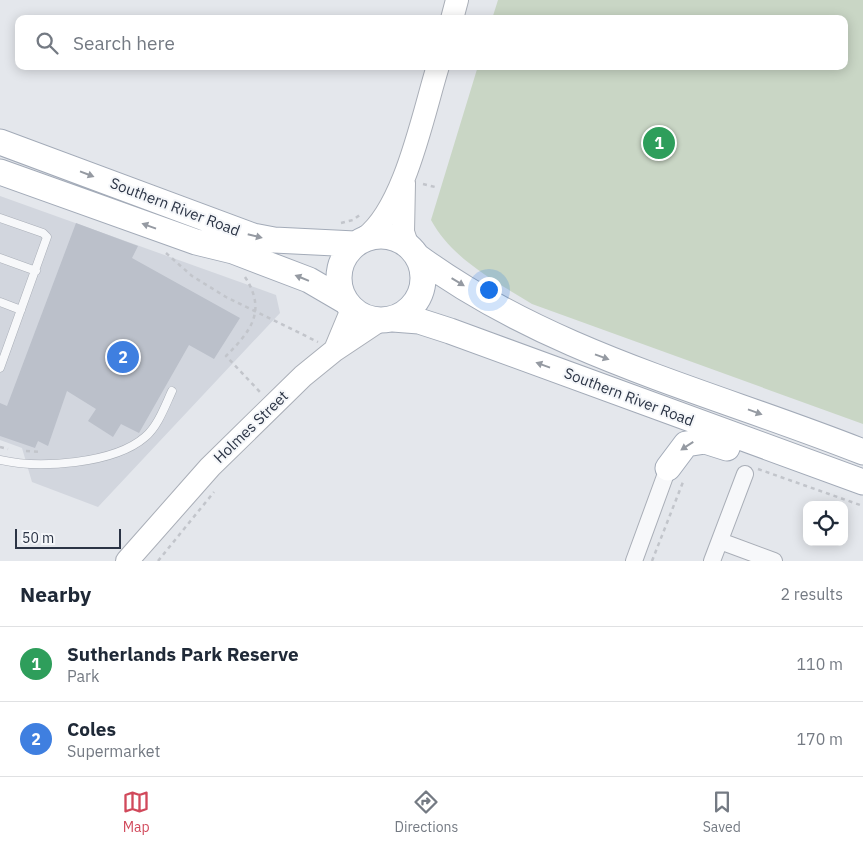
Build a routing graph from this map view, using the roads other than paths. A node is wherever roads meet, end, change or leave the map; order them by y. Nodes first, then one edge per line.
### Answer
1 (457, 0) edge
2 (453, 15) edge
3 (437, 70) edge
4 (0, 142) edge
5 (2, 173) edge
6 (404, 179) junction
7 (0, 218) edge
8 (360, 241) junction
9 (412, 250) junction
10 (0, 258) edge
11 (36, 271) junction
12 (0, 302) edge
13 (347, 303) junction
14 (21, 310) junction
15 (387, 320) junction
16 (0, 342) edge
17 (8, 345) junction
18 (334, 352) junction
19 (0, 368) edge
20 (172, 390) dead end
21 (863, 452) edge
22 (0, 460) edge
23 (814, 466) junction
24 (748, 470) road end
25 (677, 471) joint
26 (863, 482) edge
27 (172, 508) junction
28 (720, 541) junction
29 (132, 557) edge
30 (116, 561) edge
31 (634, 561) edge
32 (712, 561) edge
33 (774, 561) edge

1 - 2 main road
3 - 6 main road
4 -> 8 main road, Southern River Road
13 -> 5 main road, Southern River Road
6 - 8 main road
6 - 9 main road
7 - 11 lane
8 - 9 main road
8 - 13 main road
9 - 15 main road
9 -> 21 main road, Southern River Road
10 - 11 lane
11 - 14 lane
12 - 14 lane
13 - 15 main road
13 - 18 main road, Holmes Street
14 - 17 lane
15 - 18 main road, Holmes Street
23 -> 15 main road, Southern River Road
16 - 17 lane
17 - 19 lane
18 - 27 main road, Holmes Street
20 - 22 lane
23 -> 25 main road
23 - 26 main road, Southern River Road
24 - 28 street
25 - 31 street
27 - 29 main road, Holmes Street
27 - 30 main road, Holmes Street
28 - 32 street
28 - 33 street

